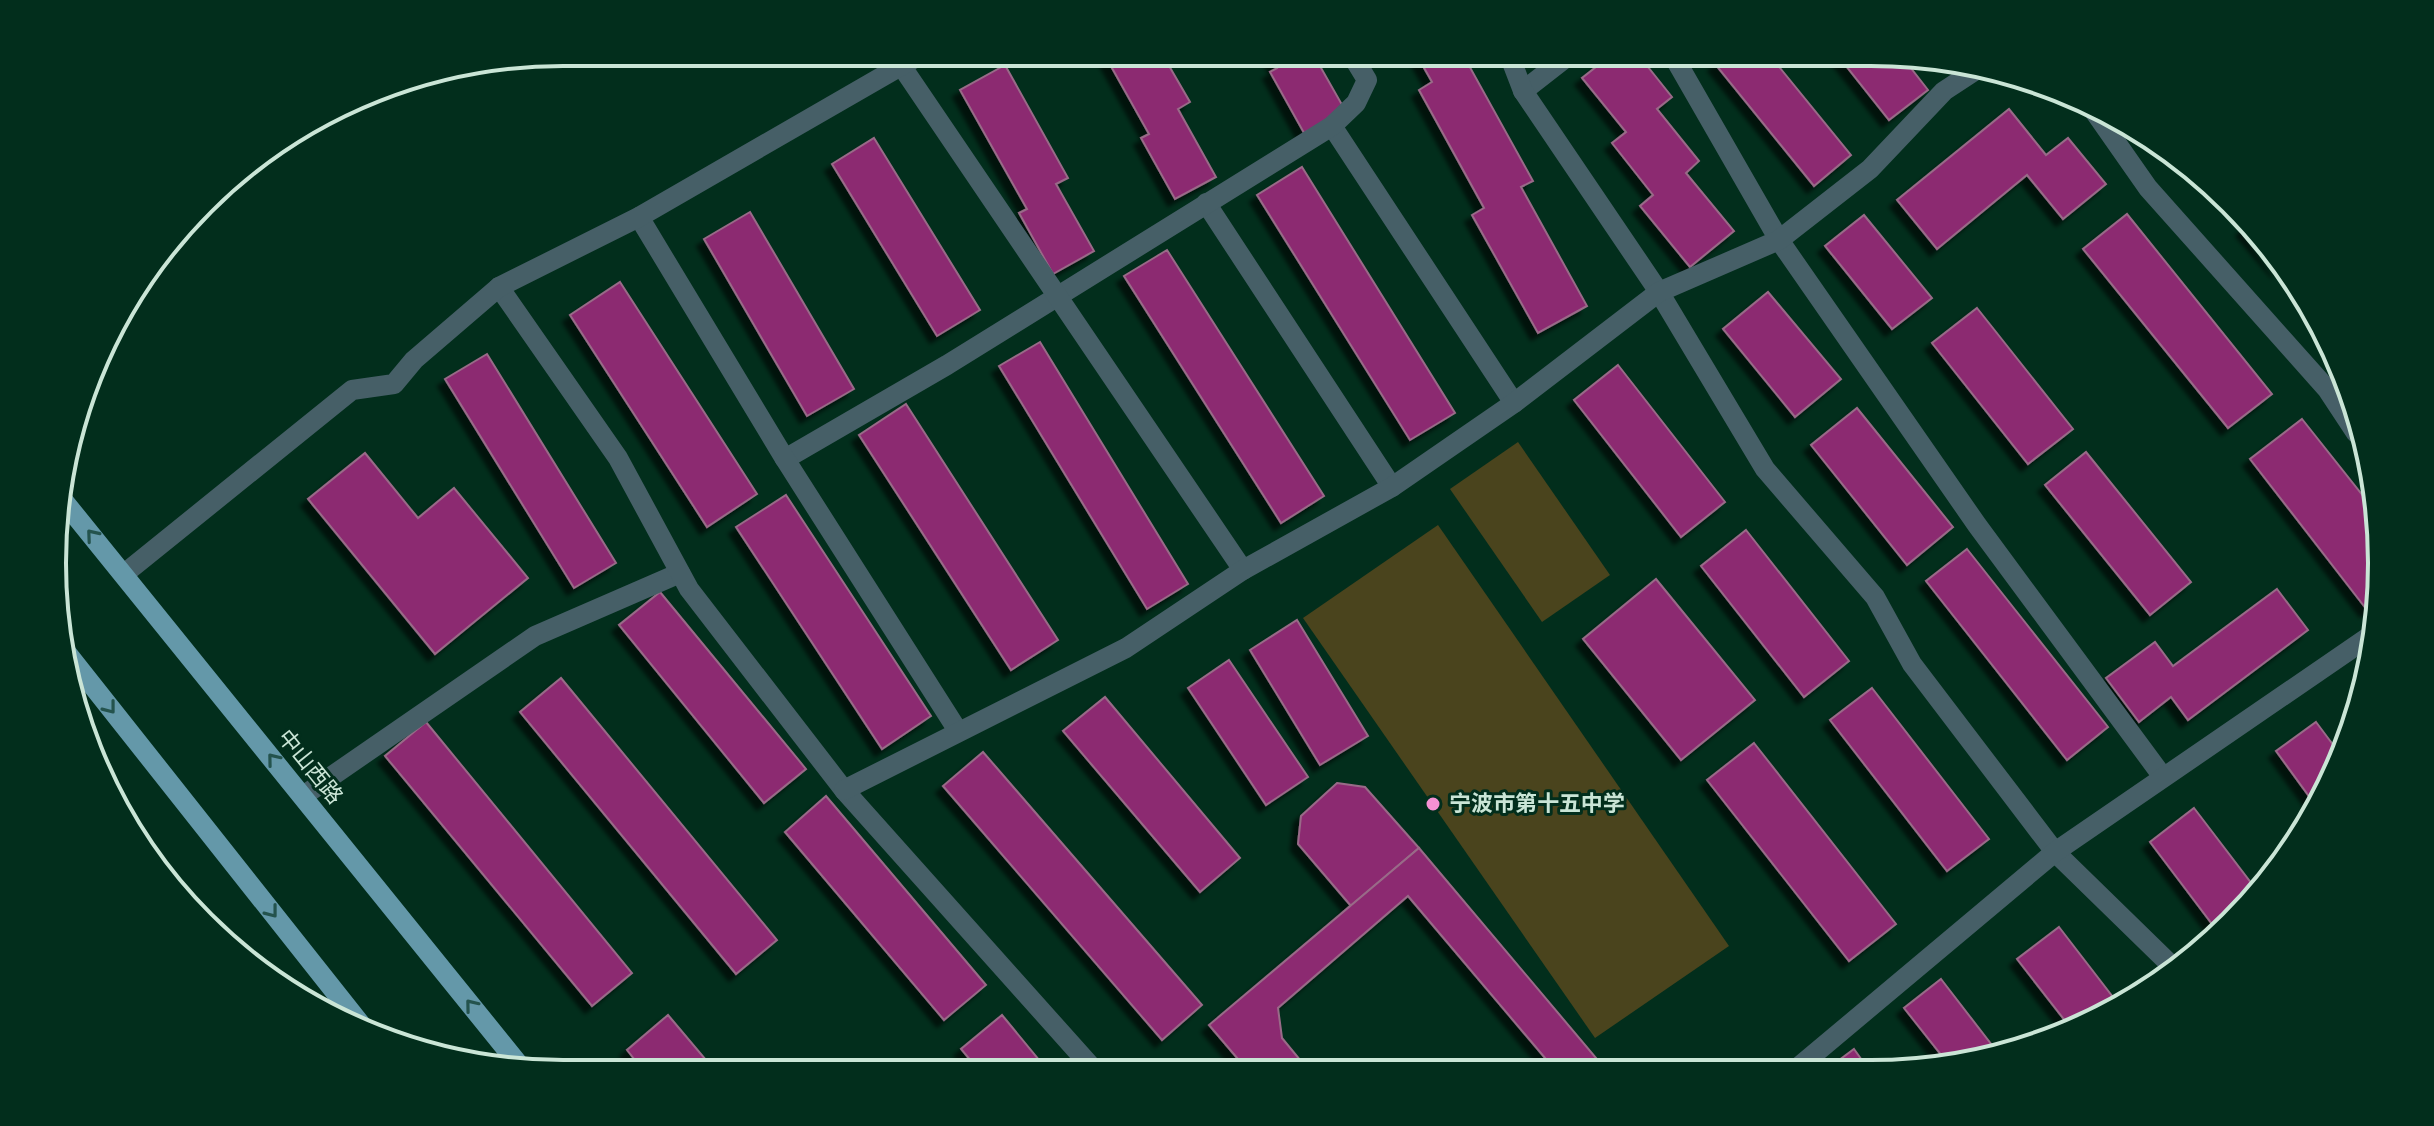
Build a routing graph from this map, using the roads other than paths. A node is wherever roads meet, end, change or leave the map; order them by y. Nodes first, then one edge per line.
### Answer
1 (883, 66) edge
2 (901, 66) edge
3 (1358, 66) edge
4 (1513, 66) edge
5 (1555, 66) edge
6 (1679, 66) edge
7 (1967, 76) edge
8 (1523, 91) junction
9 (2103, 124) edge
10 (1332, 126) junction
11 (1206, 203) junction
12 (639, 217) junction
13 (1779, 240) junction
14 (499, 287) junction
15 (1659, 292) junction
16 (1057, 296) junction
17 (1514, 403) junction
18 (2347, 419) edge
19 (785, 459) junction
20 (1392, 487) junction
21 (69, 508) edge
22 (1243, 570) junction
23 (680, 573) junction
24 (124, 574) junction
25 (2361, 642) edge
26 (77, 666) edge
27 (958, 731) junction
28 (2163, 777) junction
29 (844, 790) junction
30 (303, 796) junction
31 (2055, 852) junction
32 (2167, 962) edge
33 (352, 1013) edge
34 (513, 1057) edge
35 (1085, 1060) edge
36 (1807, 1060) edge

1 - 12 street
2 - 16 street
3 - 10 street
4 - 8 street
5 - 8 street
6 - 13 street
7 - 13 street
8 - 15 street
9 - 18 street
10 - 11 street
10 - 17 street
11 - 16 street
11 - 20 street
12 - 14 street
12 - 19 street
13 - 15 street
13 - 28 street
14 - 23 street
14 - 24 street
15 - 17 street
15 - 31 street
16 - 19 street
16 - 22 street
17 - 20 street
19 - 27 street
20 - 22 street
24 -> 21 main road, 中山西路
22 - 27 street
23 - 29 street
23 - 30 street
30 -> 24 main road, 中山西路
25 - 28 street
26 -> 33 main road
27 - 29 street
28 - 31 street
29 - 35 street
34 -> 30 main road, 中山西路
31 - 32 street
31 - 36 street

